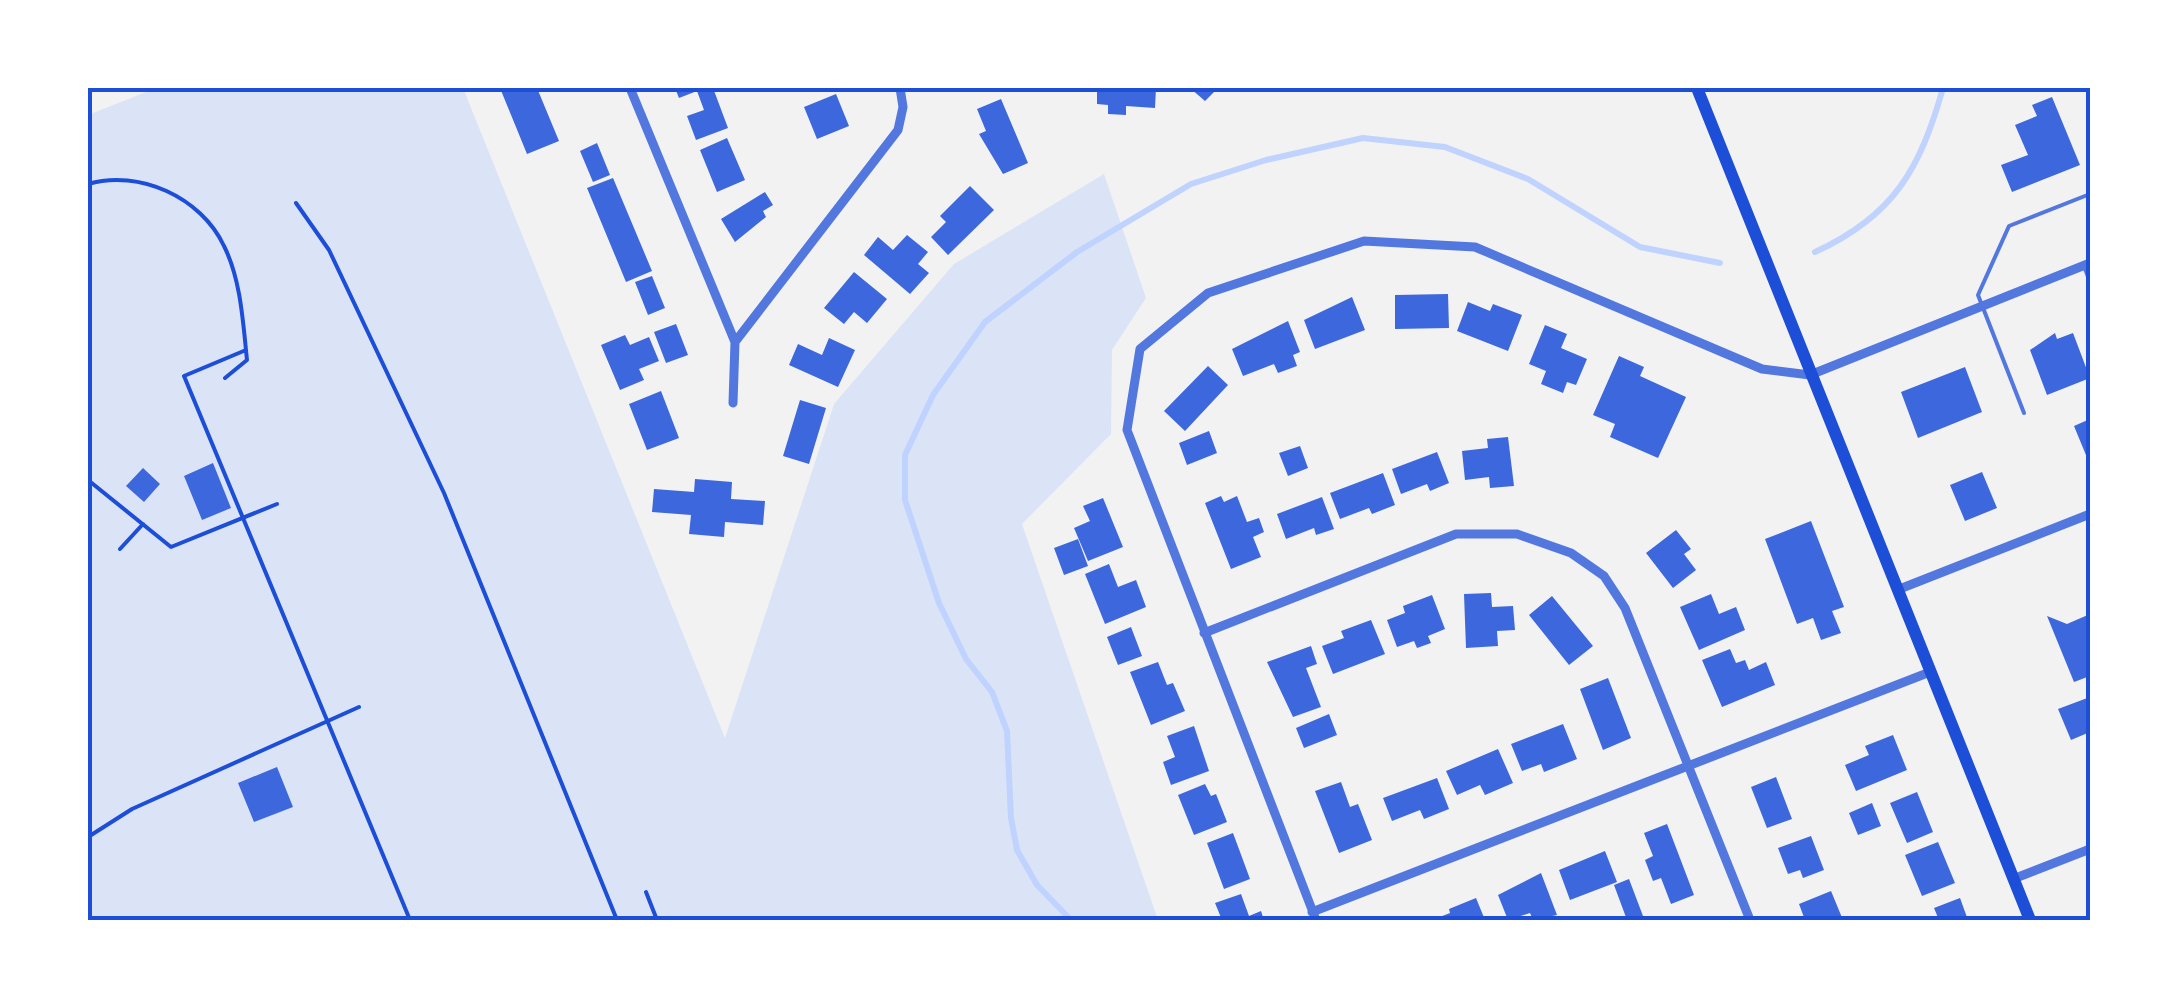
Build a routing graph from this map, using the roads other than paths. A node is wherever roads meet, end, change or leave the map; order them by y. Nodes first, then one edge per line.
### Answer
1 (630, 88) edge
2 (900, 88) edge
3 (1697, 88) edge
4 (2090, 194) edge
5 (2087, 265) edge
6 (2090, 282) edge
7 (1982, 306) junction
8 (734, 342) junction
9 (1810, 375) junction
10 (733, 403) dead end
11 (2024, 413) dead end
12 (2090, 514) edge
13 (1897, 590) junction
14 (1204, 633) junction
15 (1930, 672) junction
16 (1687, 763) junction
17 (2090, 848) edge
18 (2013, 879) junction
19 (1314, 916) edge
20 (1750, 920) edge
21 (2030, 920) edge

1 - 8 street
2 - 8 street
3 - 9 main road
4 - 7 lane
5 - 6 lane
5 - 7 street
7 - 9 street
7 - 11 lane
8 - 10 street
9 - 13 main road
9 - 14 street
12 - 13 street
13 - 15 main road
14 - 16 street
14 - 19 street
15 - 16 street
15 - 18 main road
16 - 19 street
16 - 20 street
17 - 18 street
18 - 21 main road

